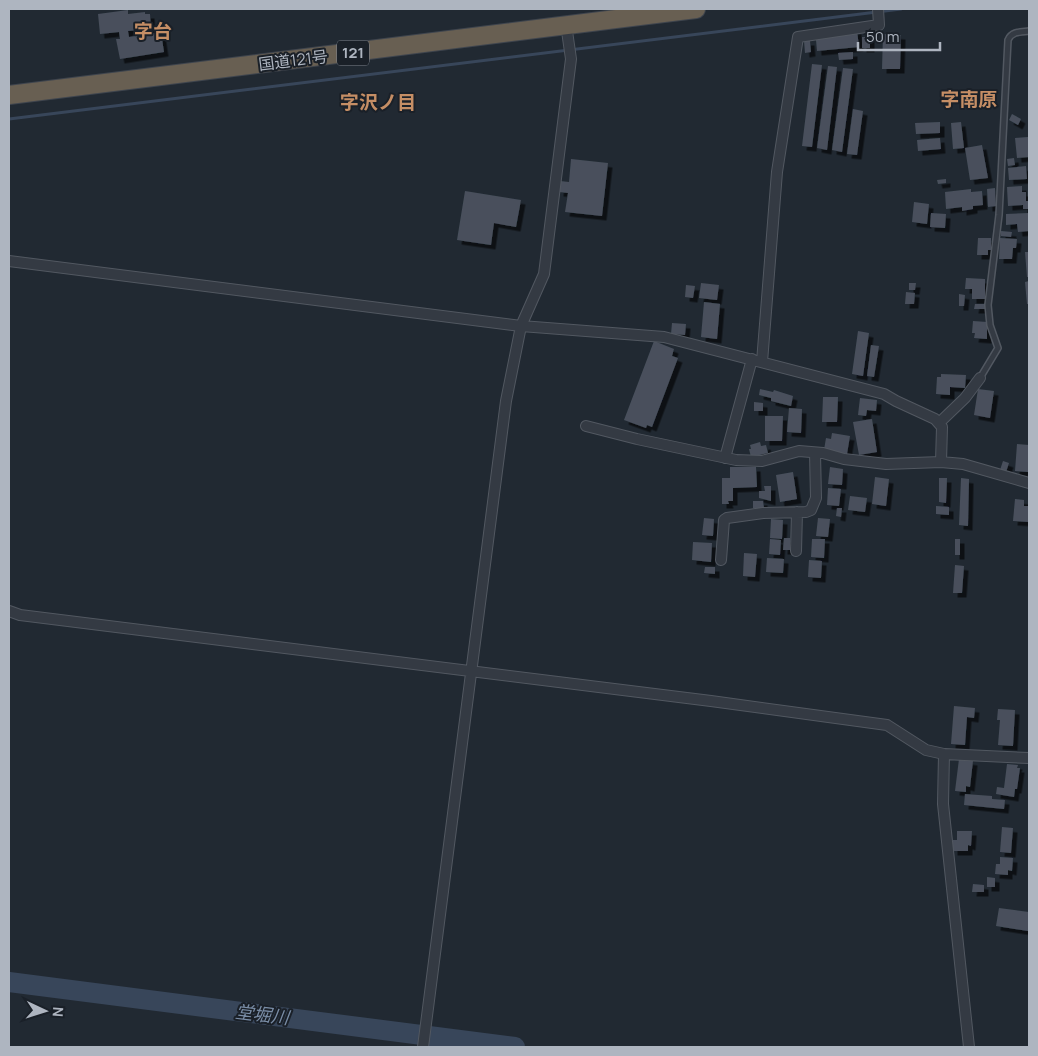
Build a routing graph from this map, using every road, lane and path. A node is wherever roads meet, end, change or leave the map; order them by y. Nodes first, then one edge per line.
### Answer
1 (696, 9) edge
2 (878, 9) edge
3 (566, 24) junction
4 (1029, 31) edge
5 (9, 95) edge
6 (9, 261) edge
7 (521, 326) junction
8 (757, 361) junction
9 (980, 378) joint
10 (938, 423) junction
11 (586, 426) dead end
12 (815, 453) junction
13 (725, 458) junction
14 (941, 462) junction
15 (1029, 483) edge
16 (797, 512) junction
17 (796, 551) dead end
18 (721, 560) dead end
19 (9, 611) edge
20 (472, 671) junction
21 (944, 754) junction
22 (1029, 758) edge
23 (423, 1047) edge
24 (968, 1047) edge

1 - 3 highway, 国道121号 / 121
2 - 8 street
3 - 5 highway, 国道121号 / 121
3 - 7 street
4 - 9 lane
6 - 7 street
7 - 8 street
7 - 20 street
8 - 10 street
8 - 13 street
9 - 10 street
10 - 14 street
11 - 13 street
12 - 13 street
12 - 14 street
12 - 16 street
14 - 15 street
16 - 17 street
16 - 18 street
19 - 20 street
20 - 21 street
20 - 23 street
21 - 22 street
21 - 24 street

